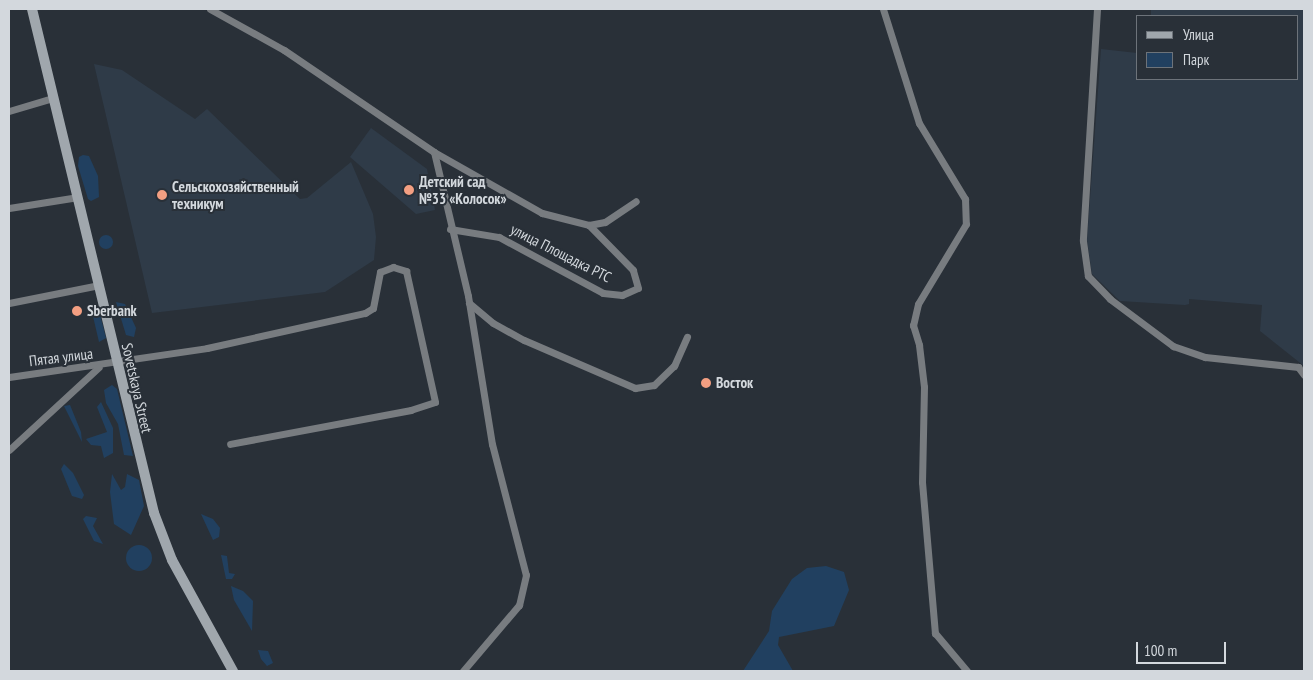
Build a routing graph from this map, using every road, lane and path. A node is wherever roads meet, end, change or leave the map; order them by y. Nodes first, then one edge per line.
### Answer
1 (32, 9) edge
2 (210, 9) edge
3 (882, 9) edge
4 (1097, 9) edge
5 (53, 98) junction
6 (9, 111) edge
7 (434, 152) junction
8 (78, 197) junction
9 (636, 201) dead end
10 (9, 208) edge
11 (589, 225) junction
12 (450, 229) junction
13 (99, 285) junction
14 (9, 303) edge
15 (469, 304) junction
16 (687, 337) dead end
17 (116, 364) junction
18 (100, 366) junction
19 (1304, 374) edge
20 (9, 377) edge
21 (230, 444) dead end
22 (9, 450) edge
23 (233, 671) edge
24 (463, 671) edge
25 (967, 671) edge

1 - 5 main road, Sovetskaya Street
2 - 7 street
3 - 25 street
4 - 19 street
5 - 6 street
5 - 8 main road, Sovetskaya Street
7 - 11 street
7 - 12 street
8 - 10 street
8 - 13 main road, Sovetskaya Street
9 - 11 street
11 - 12 street, улица Площадка РТС
12 - 15 street
13 - 14 street
13 - 17 main road, Sovetskaya Street
15 - 16 street
15 - 24 street
17 - 18 street, Пятая улица
17 - 21 street, Пятая улица
17 - 23 main road, Sovetskaya Street
18 - 20 street, Пятая улица
18 - 22 street

